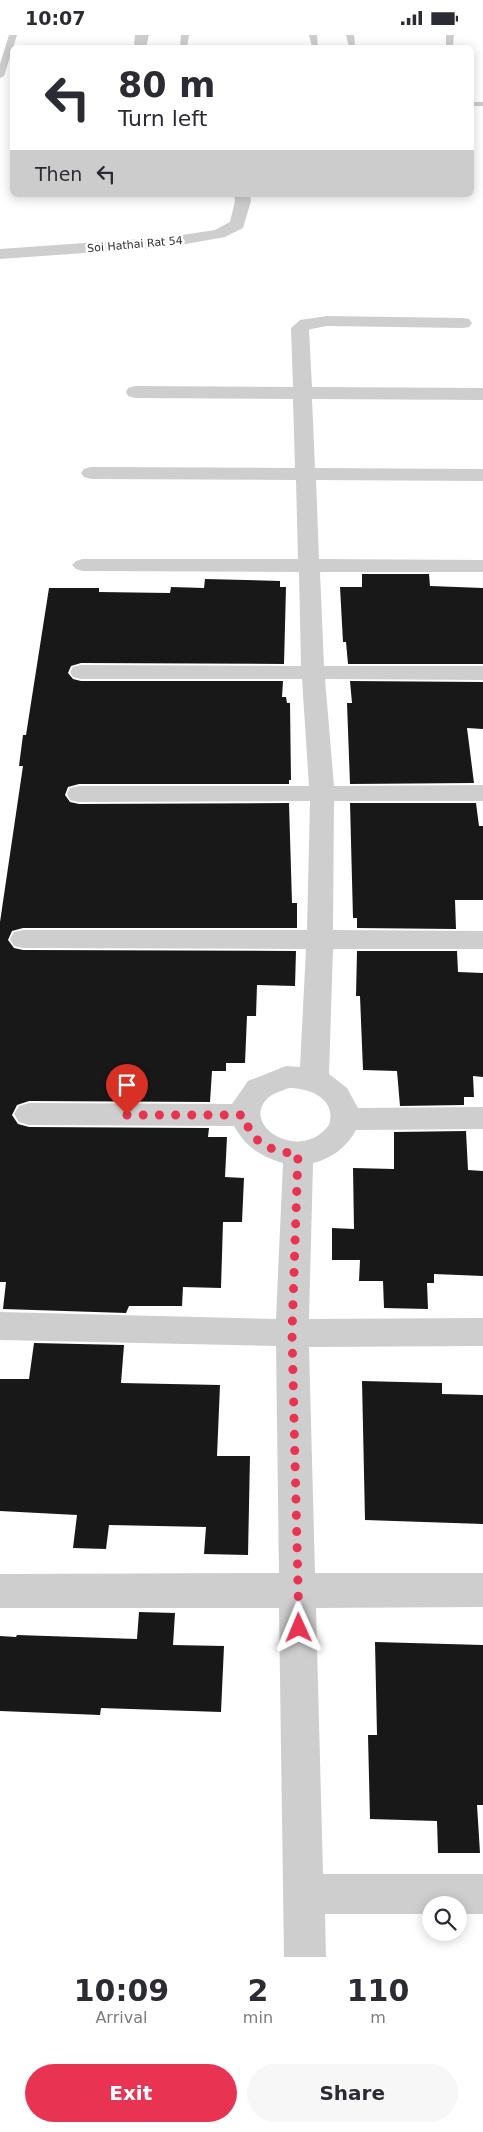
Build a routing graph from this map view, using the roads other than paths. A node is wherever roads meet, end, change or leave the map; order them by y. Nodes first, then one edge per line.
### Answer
1 (13, 35) edge
2 (0, 76) edge
3 (242, 197) edge
4 (0, 254) edge
5 (463, 323) dead end
6 (135, 392) dead end
7 (301, 394) junction
8 (483, 394) edge
9 (91, 473) dead end
10 (306, 474) junction
11 (483, 475) edge
12 (83, 565) dead end
13 (310, 566) junction
14 (483, 566) edge
15 (313, 672) junction
16 (82, 673) dead end
17 (483, 673) edge
18 (483, 793) edge
19 (79, 794) dead end
20 (322, 794) junction
21 (23, 939) dead end
22 (483, 940) edge
23 (320, 941) junction
24 (314, 1080) junction
25 (29, 1114) dead end
26 (244, 1115) junction
27 (483, 1118) edge
28 (346, 1119) junction
29 (298, 1154) junction
30 (0, 1327) edge
31 (483, 1332) edge
32 (292, 1333) junction
33 (298, 1590) junction
34 (483, 1590) edge
35 (0, 1591) edge
36 (303, 1894) junction
37 (483, 1894) edge
38 (305, 1957) edge

1 - 2 lane
3 - 4 street, Soi Hathai Rat 54
5 - 7 street
6 - 7 street
7 - 8 street
7 - 10 street
9 - 10 street
10 - 11 street
10 - 13 street
12 - 13 street
13 - 14 street
13 - 15 street
15 - 16 street
15 - 17 street
15 - 20 street
18 - 20 street
19 - 20 street
20 - 23 street
21 - 23 street
22 - 23 street
23 - 24 street
24 - 26 street
24 - 28 street
25 - 26 street
26 - 29 street
27 - 28 street
28 - 29 street
29 - 32 street
30 - 32 street
31 - 32 street
32 - 33 street
33 - 34 street
33 - 35 street
33 - 36 street
36 - 37 street
36 - 38 street

